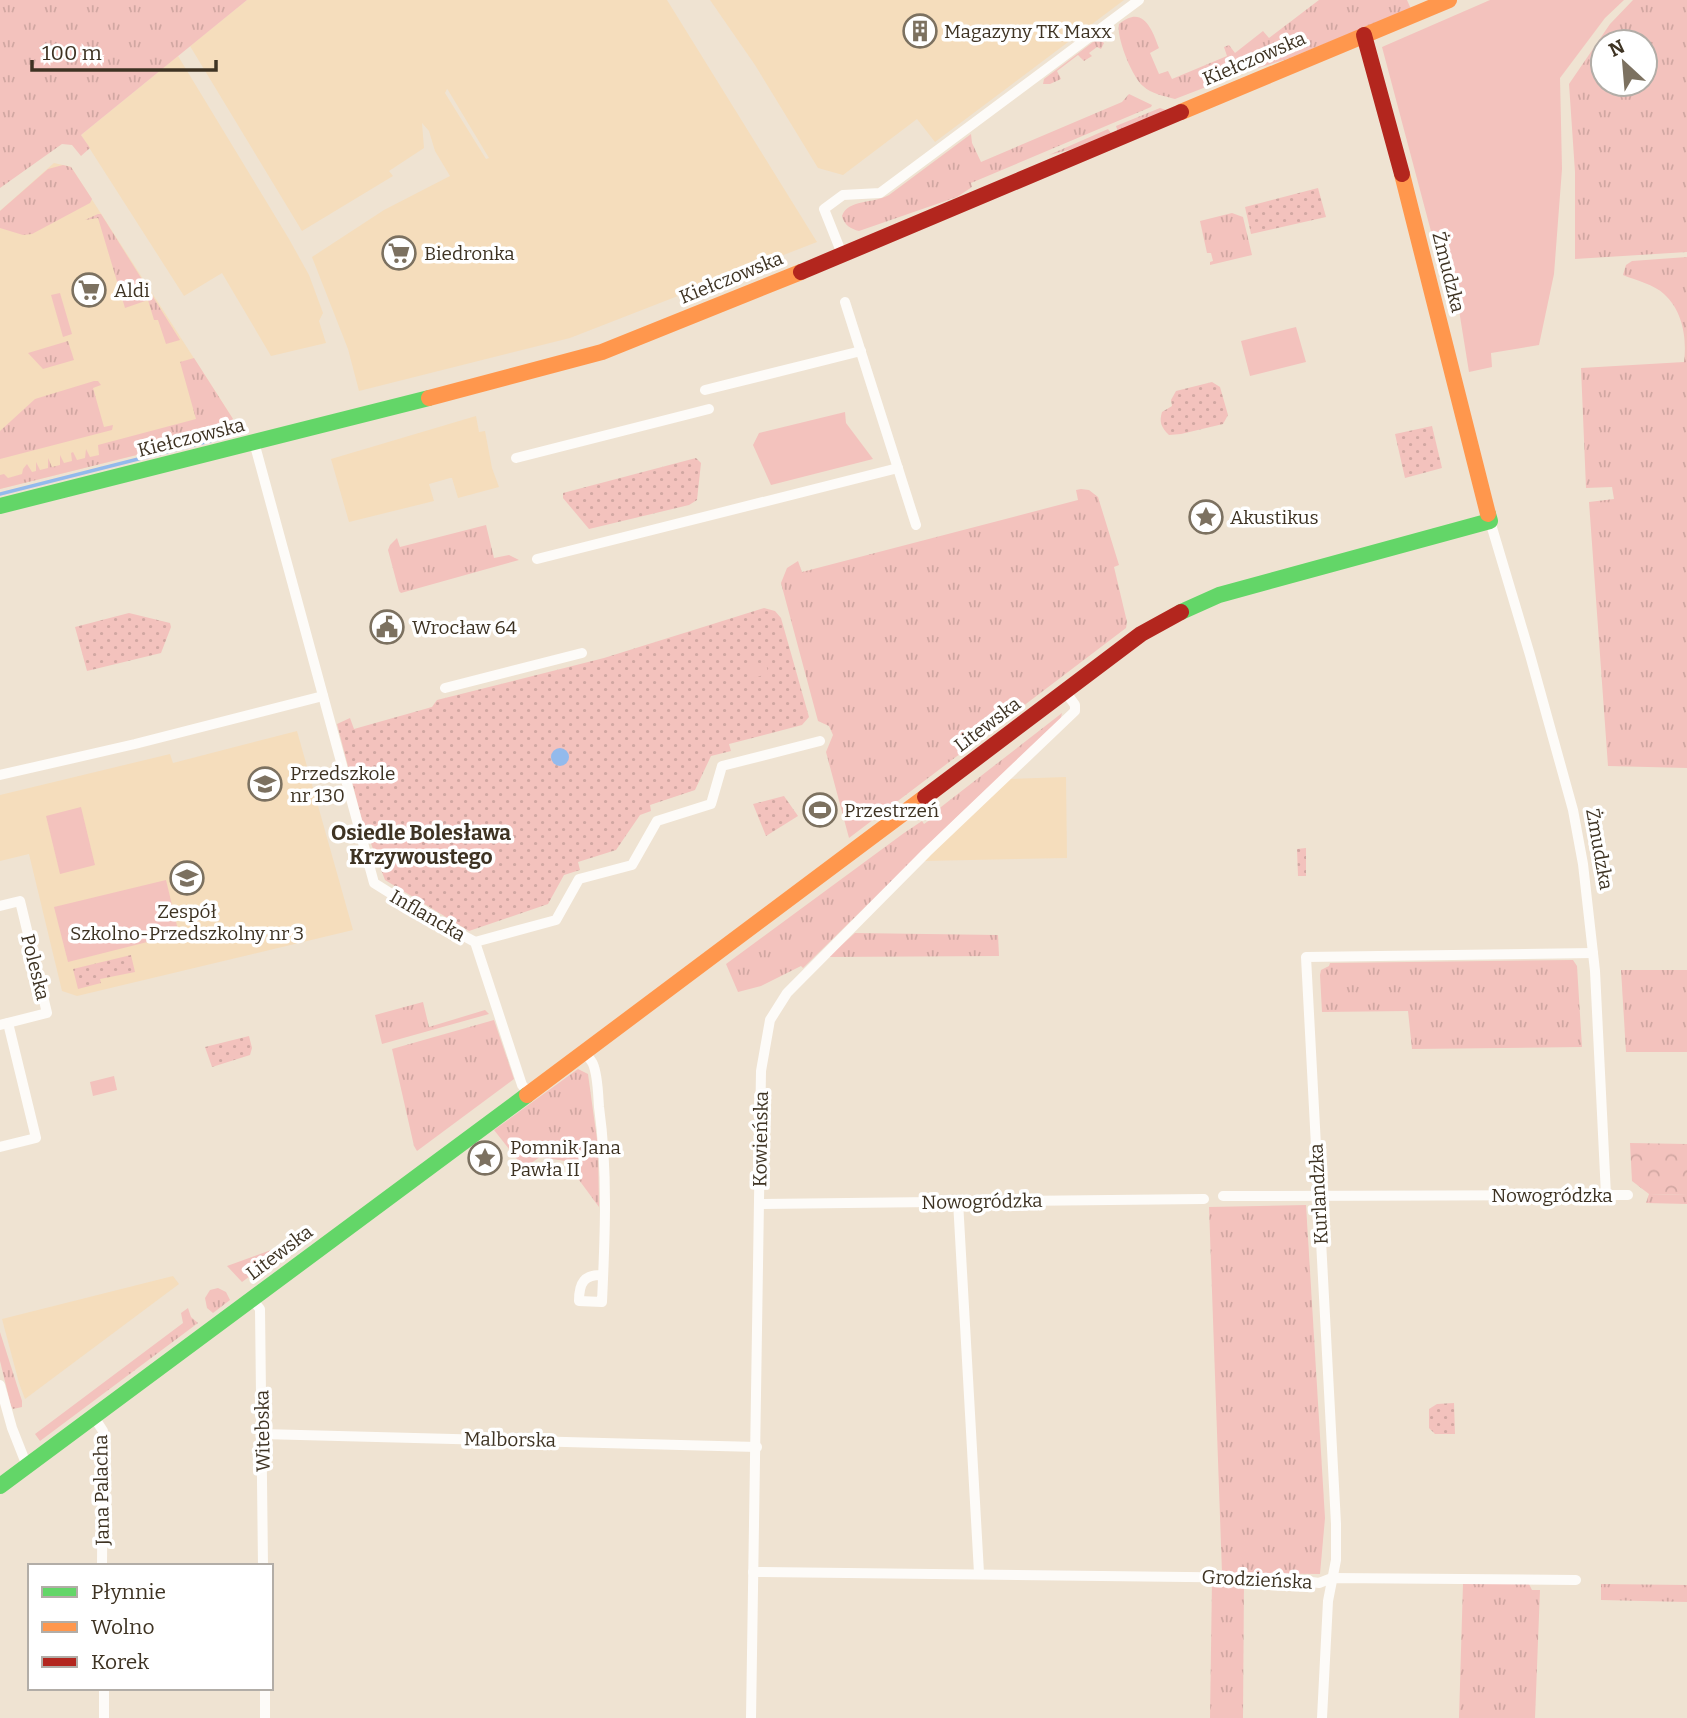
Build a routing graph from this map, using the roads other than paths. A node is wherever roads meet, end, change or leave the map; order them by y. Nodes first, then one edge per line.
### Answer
1 (1139, 0) edge
2 (1449, 0) edge
3 (1364, 35) junction
4 (842, 254) junction
5 (845, 302) dead end
6 (861, 351) junction
7 (705, 390) dead end
8 (709, 409) dead end
9 (254, 442) junction
10 (516, 458) dead end
11 (898, 468) junction
12 (0, 506) edge
13 (1490, 521) junction
14 (916, 525) dead end
15 (537, 559) dead end
16 (582, 653) dead end
17 (445, 688) dead end
18 (1065, 691) junction
19 (323, 696) junction
20 (820, 741) dead end
21 (0, 775) edge
22 (0, 906) edge
23 (475, 942) junction
24 (1593, 953) junction
25 (4, 1024) edge
26 (583, 1051) junction
27 (528, 1092) junction
28 (0, 1147) edge
29 (1318, 1195) junction
30 (1606, 1195) junction
31 (1628, 1195) dead end
32 (1223, 1196) dead end
33 (1204, 1199) dead end
34 (958, 1201) junction
35 (759, 1204) junction
36 (603, 1275) dead end
37 (252, 1299) junction
38 (0, 1385) edge
39 (94, 1417) junction
40 (262, 1434) junction
41 (757, 1447) junction
42 (27, 1466) junction
43 (0, 1486) edge
44 (102, 1564) edge
45 (263, 1564) edge
46 (753, 1572) junction
47 (979, 1573) junction
48 (1332, 1578) junction
49 (1576, 1580) dead end
50 (104, 1690) edge
51 (265, 1690) edge
52 (104, 1718) edge
53 (265, 1718) edge
54 (751, 1718) edge
55 (1322, 1718) edge

1 - 4 street
2 - 3 street, Kiełczowska
3 - 4 street, Kiełczowska
3 - 13 street, Żmudzka
4 - 9 street, Kiełczowska
5 - 6 street
6 - 7 street
6 - 11 street
8 - 10 street
9 - 12 street, Kiełczowska
9 - 19 street, Inflancka
11 - 14 street
11 - 15 street
13 - 18 street, Litewska
13 - 24 street, Żmudzka
16 - 17 street
18 - 26 street, Litewska
18 - 35 street, Kowieńska
19 - 21 street
19 - 23 street, Inflancka
20 - 23 street
22 - 25 street, Poleska
23 - 27 street, Inflancka
24 - 29 street, Kurlandzka
24 - 30 street, Żmudzka
25 - 28 street, Poleska
26 - 27 street, Litewska
26 - 36 street
27 - 37 street, Litewska
29 - 30 street, Nowogródzka
29 - 32 street, Nowogródzka
29 - 48 street, Kurlandzka
30 - 31 street, Nowogródzka
33 - 34 street, Nowogródzka
34 - 35 street, Nowogródzka
34 - 47 street
35 - 41 street, Kowieńska
37 - 39 street, Litewska
37 - 40 street, Witebska
38 - 42 street
39 - 42 street, Litewska
39 - 44 street, Jana Palacha
40 - 41 street, Malborska
40 - 45 street, Witebska
41 - 46 street, Kowieńska
42 - 43 street, Litewska
46 - 47 street, Grodzieńska
46 - 54 street, Kowieńska
47 - 48 street, Grodzieńska
48 - 49 street, Grodzieńska
48 - 55 street, Kurlandzka
50 - 52 street
51 - 53 street

